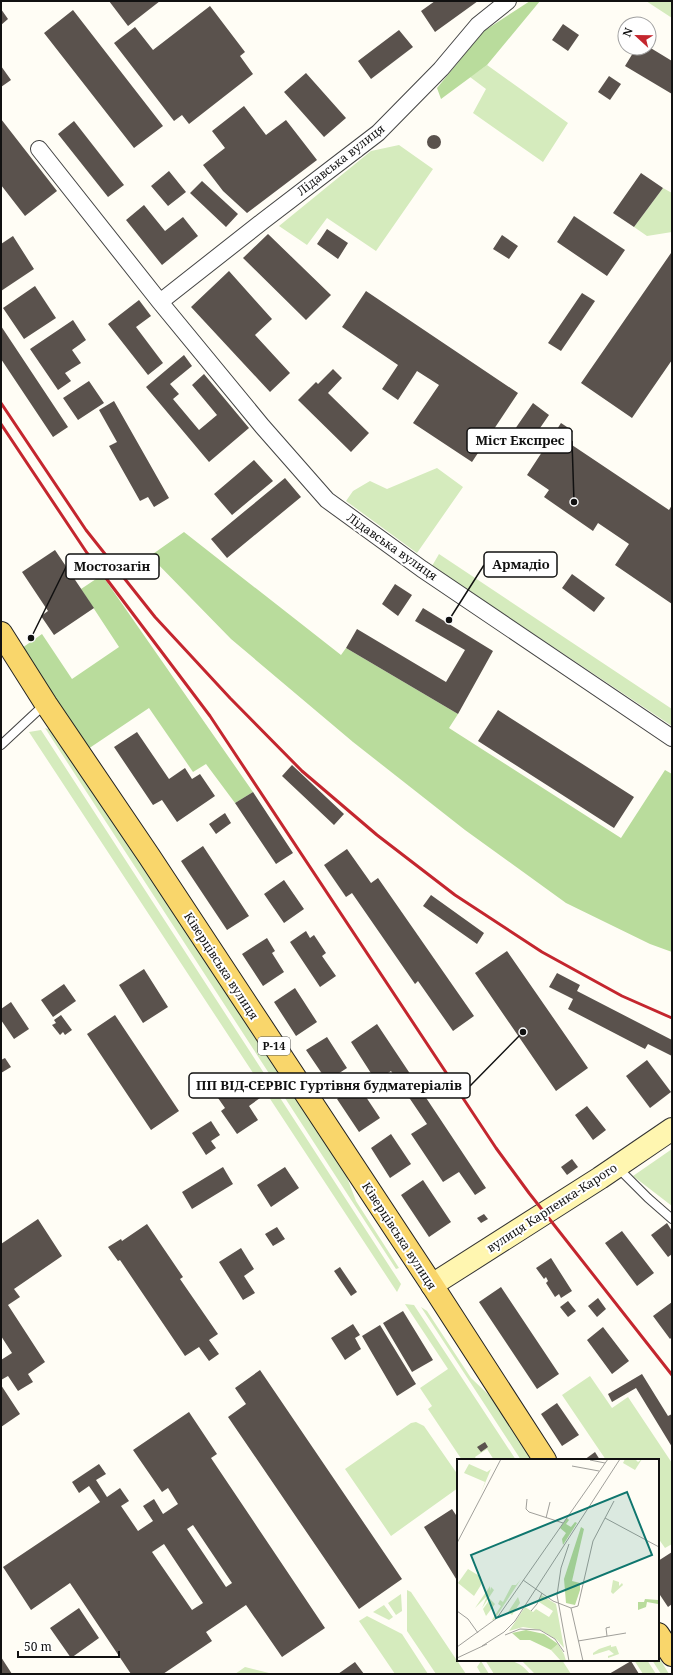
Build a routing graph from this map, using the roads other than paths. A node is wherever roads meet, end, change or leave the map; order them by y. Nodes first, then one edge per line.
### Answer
1 (508, 1) edge
2 (39, 149) dead end
3 (160, 302) junction
4 (1, 633) edge
5 (46, 704) junction
6 (672, 738) edge
7 (1, 745) edge
8 (672, 1129) edge
9 (616, 1166) junction
10 (672, 1219) edge
11 (432, 1285) junction
12 (544, 1459) edge
13 (659, 1636) edge
14 (672, 1655) edge

1 - 3 street, Лідавська вулиця
2 - 3 street, Лідавська вулиця
3 - 6 street, Лідавська вулиця
4 - 5 main road, Ківерцівська вулиця / Р-14
5 - 7 lane
5 - 11 main road, Ківерцівська вулиця / Р-14
8 - 9 main road, вулиця Карпенка-Карого
9 - 10 lane
9 - 11 main road, вулиця Карпенка-Карого
11 - 12 main road, Ківерцівська вулиця / Р-14
13 - 14 main road

